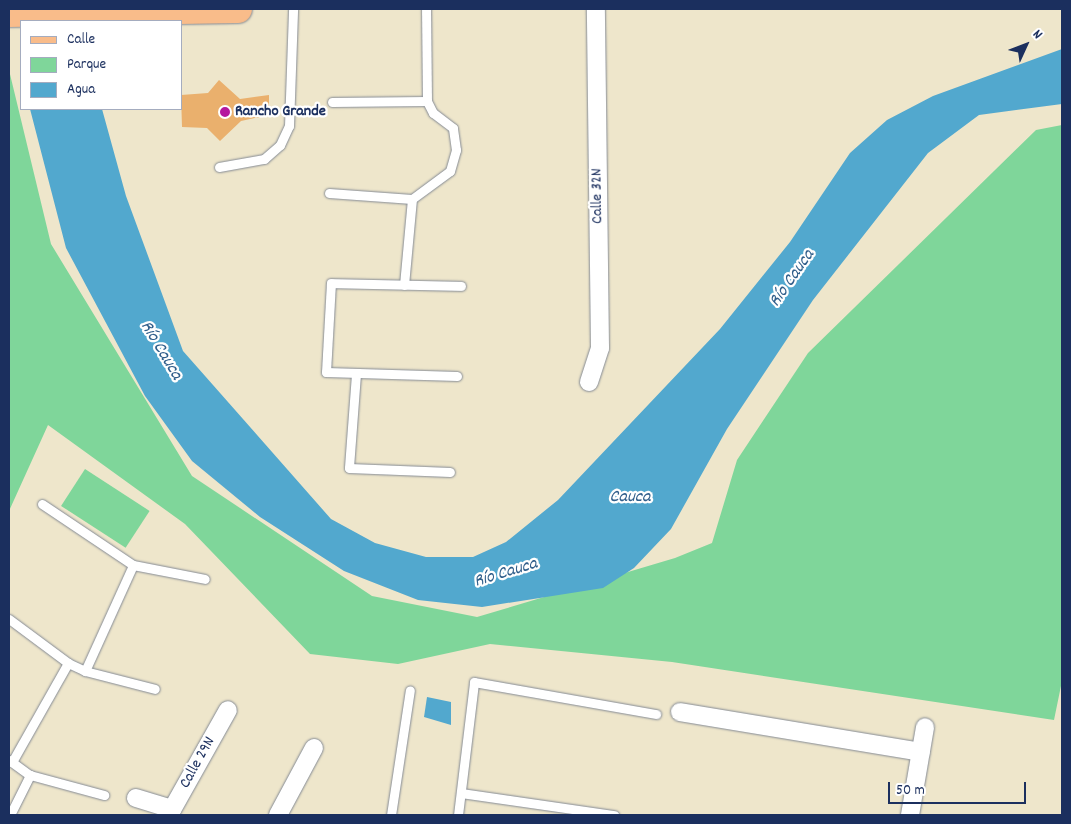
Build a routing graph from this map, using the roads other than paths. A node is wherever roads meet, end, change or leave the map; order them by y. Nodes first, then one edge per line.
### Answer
1 (236, 9) edge
2 (293, 9) edge
3 (426, 9) edge
4 (596, 9) edge
5 (140, 10) edge
6 (9, 13) edge
7 (427, 101) junction
8 (332, 102) dead end
9 (219, 167) dead end
10 (329, 193) dead end
11 (412, 199) junction
12 (404, 285) junction
13 (461, 286) dead end
14 (356, 374) junction
15 (457, 376) dead end
16 (589, 382) dead end
17 (450, 472) dead end
18 (42, 504) dead end
19 (134, 565) junction
20 (205, 579) dead end
21 (9, 619) edge
22 (68, 663) junction
23 (85, 671) junction
24 (155, 689) dead end
25 (410, 690) dead end
26 (228, 710) dead end
27 (680, 712) dead end
28 (656, 714) dead end
29 (925, 727) dead end
30 (314, 748) dead end
31 (921, 752) junction
32 (10, 761) edge
33 (30, 775) junction
34 (461, 793) junction
35 (104, 795) dead end
36 (136, 798) dead end
37 (170, 812) edge
38 (10, 815) edge
39 (278, 815) edge
40 (391, 815) edge
41 (458, 815) edge
42 (614, 815) edge
43 (910, 815) edge

1 - 5 main road
2 - 9 lane
3 - 7 lane
4 - 16 street, Calle 32N
5 - 6 main road
7 - 8 lane
7 - 11 lane
10 - 11 lane
11 - 12 lane
12 - 13 lane
12 - 14 lane
14 - 15 lane
14 - 17 lane
18 - 19 lane
19 - 20 lane
19 - 23 lane
21 - 22 lane
22 - 23 lane
22 - 32 lane
23 - 24 lane
25 - 40 lane
26 - 37 street, Calle 29N
27 - 31 street
28 - 34 lane
29 - 31 street
30 - 39 street
31 - 43 street
32 - 33 lane
33 - 35 lane
33 - 38 lane
34 - 41 lane
34 - 42 lane
36 - 37 street

